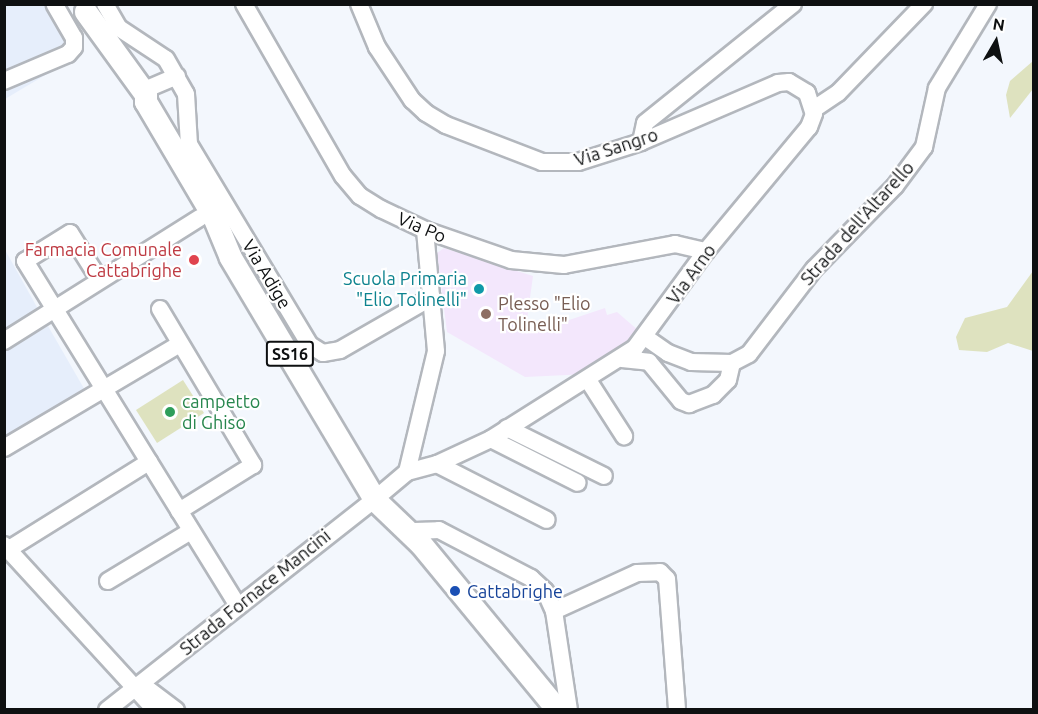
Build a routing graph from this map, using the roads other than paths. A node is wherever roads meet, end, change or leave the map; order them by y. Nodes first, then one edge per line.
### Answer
1 (54, 4) edge
2 (244, 4) edge
3 (359, 4) edge
4 (794, 4) edge
5 (924, 4) edge
6 (988, 4) edge
7 (92, 7) edge
8 (177, 76) junction
9 (4, 81) edge
10 (143, 96) junction
11 (814, 109) junction
12 (641, 142) junction
13 (206, 221) junction
14 (425, 230) junction
15 (706, 251) junction
16 (99, 279) junction
17 (432, 297) junction
18 (159, 309) dead end
19 (56, 310) junction
20 (645, 337) junction
21 (4, 341) edge
22 (180, 344) junction
23 (622, 359) junction
24 (732, 363) junction
25 (588, 380) junction
26 (104, 388) junction
27 (507, 428) junction
28 (624, 436) dead end
29 (491, 439) junction
30 (4, 448) edge
31 (149, 462) junction
32 (437, 464) junction
33 (405, 474) junction
34 (604, 476) dead end
35 (578, 483) dead end
36 (382, 496) junction
37 (179, 511) junction
38 (547, 520) dead end
39 (191, 531) junction
40 (418, 537) junction
41 (7, 547) edge
42 (108, 581) dead end
43 (237, 603) junction
44 (554, 611) junction
45 (139, 686) junction
46 (106, 710) edge
47 (155, 710) edge
48 (176, 710) edge
49 (558, 710) edge
50 (569, 710) edge
51 (678, 710) edge

1 - 9 street
2 - 14 street, Via Po
3 - 12 street, Via Sangro
4 - 12 street
5 - 11 street
6 - 24 street, Strada dell'Altarello
7 - 8 street
7 - 10 main road, SS16
8 - 10 street
8 - 17 street, Via Adige
10 - 13 main road, SS16
11 - 12 street, Via Sangro
11 - 15 street, Via Arno
13 - 16 street
13 - 36 main road, SS16
14 - 15 street, Via Po
14 - 17 street
15 - 20 street, Via Arno
16 - 19 street
16 - 19 street
17 - 33 street
18 - 22 street
19 - 21 street
19 - 26 street
20 - 23 street, Via Arno
20 - 24 street
22 - 26 street
22 - 37 street
23 - 24 street, Strada dell'Altarello
23 - 25 street, Via Arno
25 - 27 street, Via Arno
25 - 28 street
26 - 30 street
26 - 31 street
27 - 29 street, Via Arno
27 - 34 street
29 - 32 street, Via Arno
29 - 35 street
31 - 37 street
31 - 41 street
32 - 33 street, Via Arno
32 - 38 street
33 - 36 street
36 - 40 main road, SS16
36 - 43 street, Strada Fornace Mancini
37 - 39 street
39 - 42 street
39 - 43 street
40 - 44 street
40 - 49 main road, SS16
41 - 45 street
43 - 45 street, Strada Fornace Mancini
44 - 50 street
44 - 51 street
45 - 46 street, Strada Fornace Mancini
45 - 47 street
45 - 48 street

